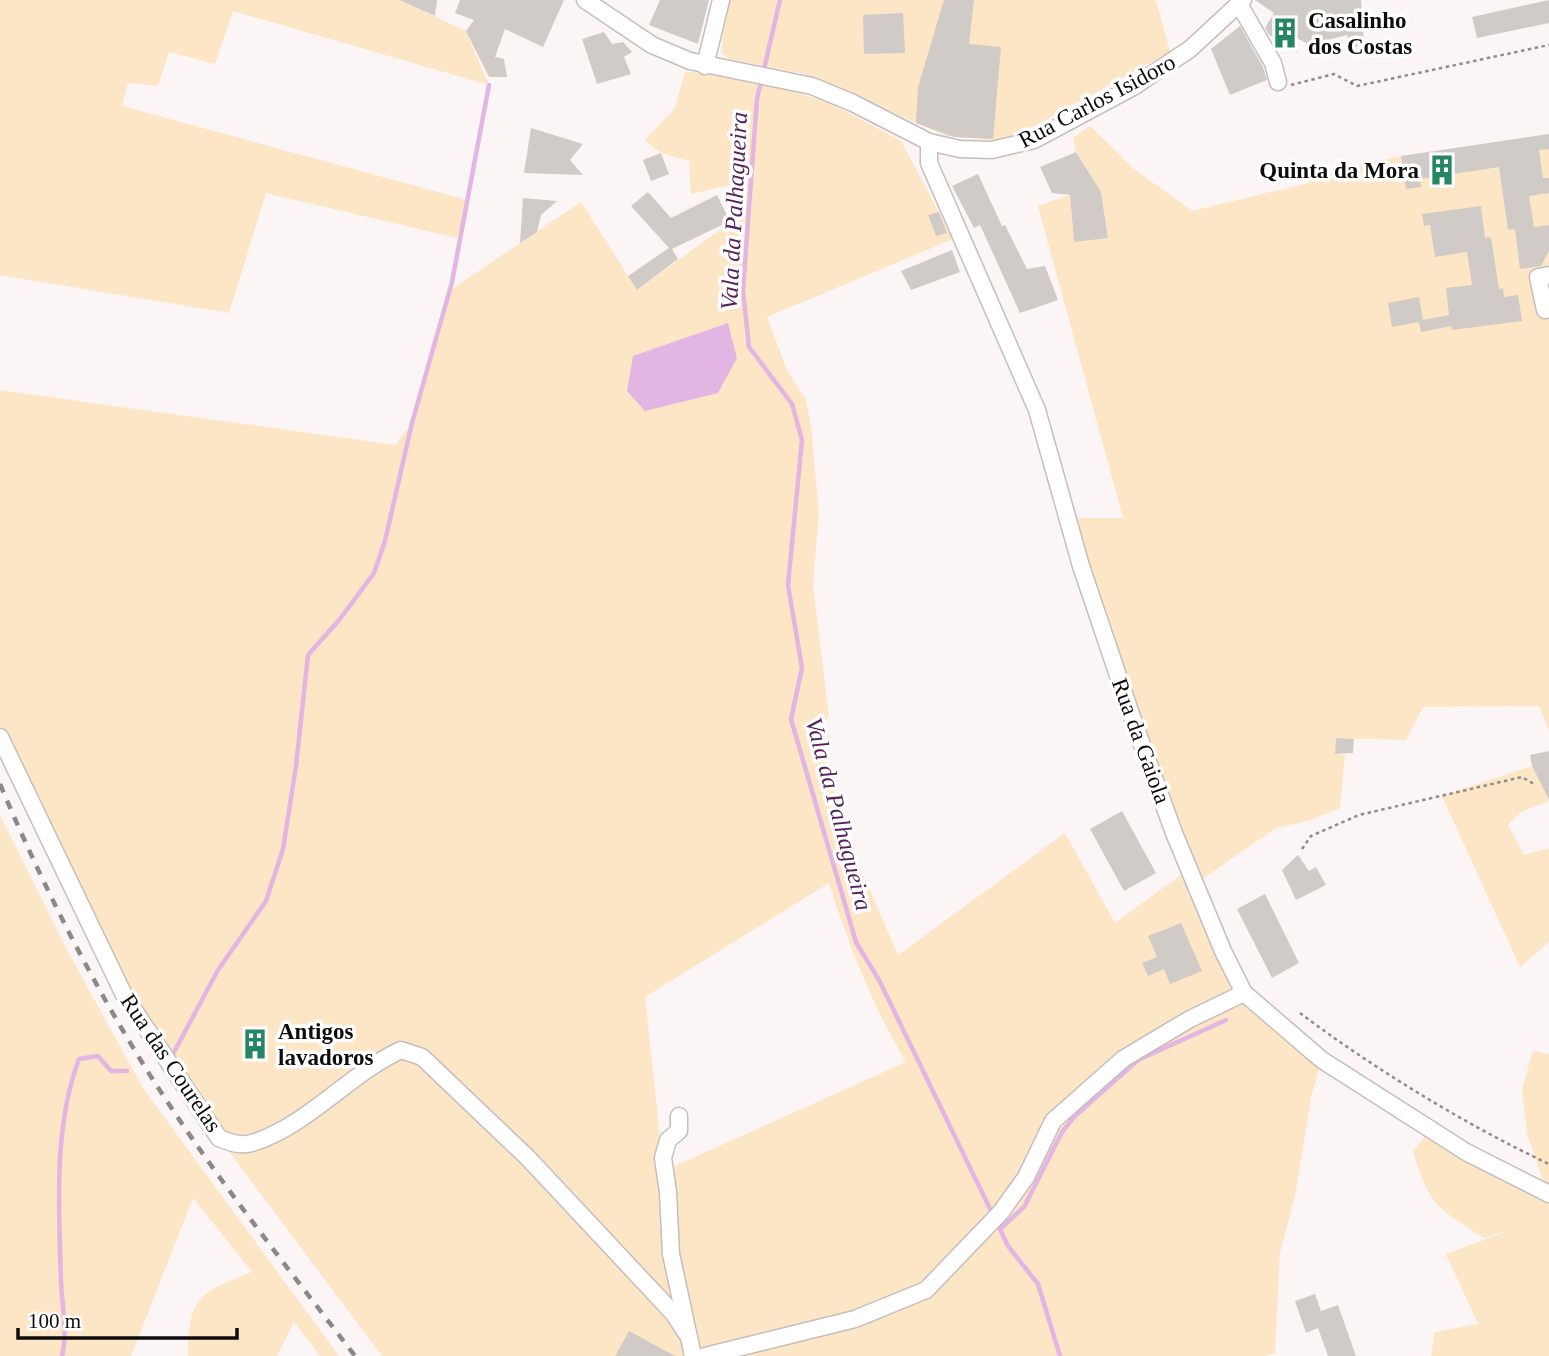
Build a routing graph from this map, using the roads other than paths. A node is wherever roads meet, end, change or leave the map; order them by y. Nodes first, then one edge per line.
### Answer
1 (584, 0) edge
2 (721, 0) edge
3 (1241, 2) edge
4 (705, 66) junction
5 (1278, 82) road end
6 (929, 142) junction
7 (1549, 275) edge
8 (1545, 310) dead end
9 (0, 737) edge
10 (1244, 993) junction
11 (679, 1116) dead end
12 (1549, 1194) edge
13 (686, 1333) junction
14 (693, 1356) edge
15 (705, 1356) edge

1 - 4 street, Rua Carlos Isidoro
2 - 4 street
3 - 5 street
3 - 6 street, Rua Carlos Isidoro
4 - 6 street, Rua Carlos Isidoro
6 - 10 street, Rua da Gaiola
7 - 8 street
9 - 13 street, Rua das Courelas
10 - 12 street, Rua da Gaiola
10 - 15 street
11 - 13 street
13 - 14 street

